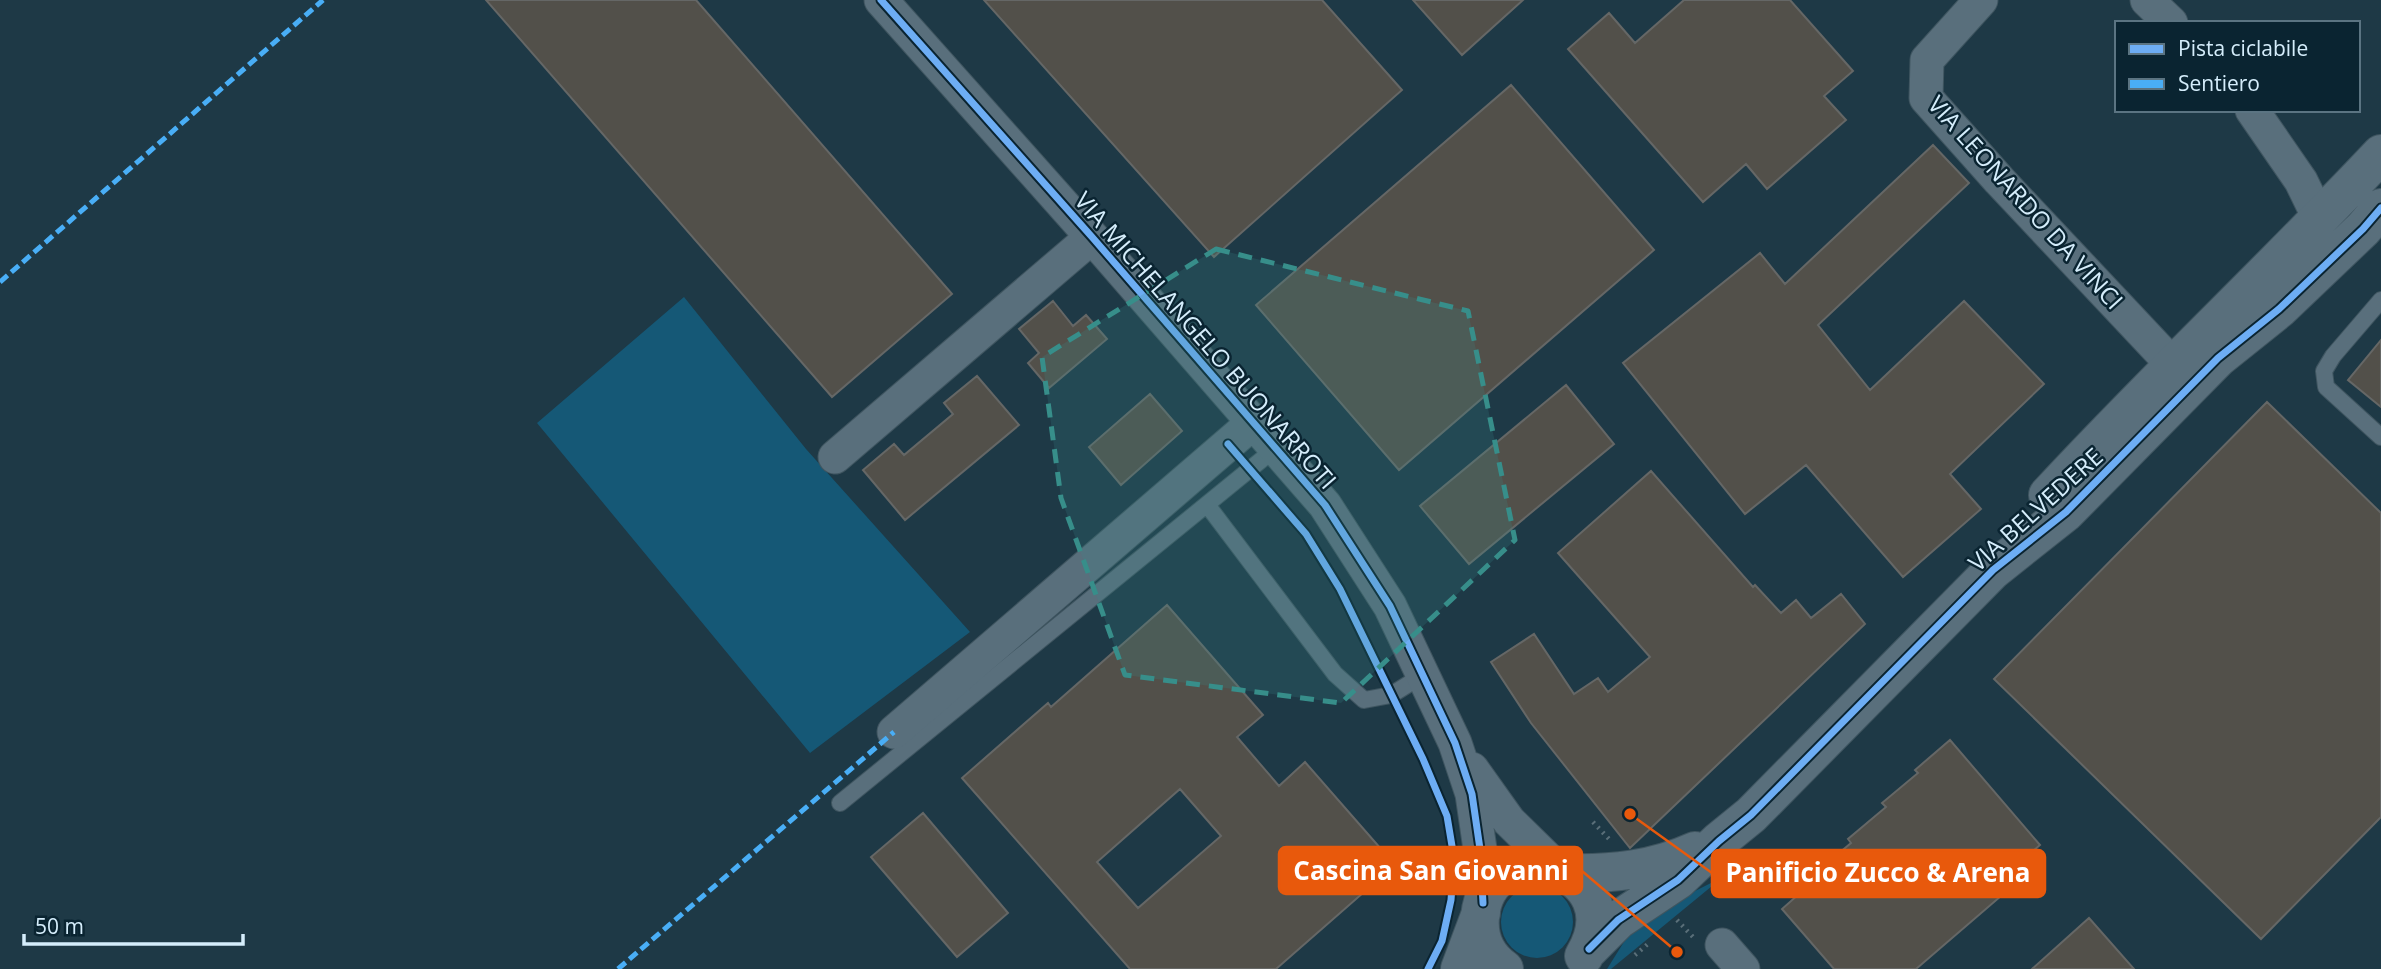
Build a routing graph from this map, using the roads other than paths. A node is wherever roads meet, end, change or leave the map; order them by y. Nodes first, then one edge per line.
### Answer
1 (881, 0) edge
2 (1981, 0) edge
3 (2147, 0) edge
4 (2169, 21) edge
5 (2253, 112) edge
6 (2381, 154) edge
7 (2381, 186) edge
8 (2381, 208) edge
9 (2319, 218) junction
10 (1092, 237) junction
11 (2381, 300) edge
12 (2238, 341) junction
13 (2173, 365) junction
14 (1254, 422) junction
15 (2381, 437) edge
16 (2137, 441) junction
17 (1276, 448) junction
18 (835, 457) dead end
19 (1208, 506) junction
20 (1993, 570) junction
21 (1423, 675) junction
22 (894, 732) dead end
23 (1455, 743) junction
24 (840, 803) dead end
25 (1719, 841) junction
26 (1562, 871) junction
27 (1482, 908) junction
28 (1580, 959) edge
29 (1460, 969) edge
30 (1504, 969) edge

1 - 10 street, VIA MICHELANGELO BUONARROTI
2 - 13 street, VIA LEONARDO DA VINCI
3 - 4 street
5 - 9 street
6 - 9 street, VIA BELVEDERE
7 - 9 street
8 - 12 street, VIA BELVEDERE
9 - 12 street
9 - 13 street, VIA BELVEDERE
10 - 14 street, VIA MICHELANGELO BUONARROTI
10 - 18 street, VIA MICHELANGELO BUONARROTI
11 - 15 lane
12 - 16 street, VIA BELVEDERE
13 - 16 street, VIA BELVEDERE
13 - 20 street, VIA BELVEDERE
14 - 17 street, VIA MICHELANGELO BUONARROTI
14 - 22 street, VIA MICHELANGELO BUONARROTI
16 - 20 street, VIA BELVEDERE
17 - 19 lane
17 - 21 street, VIA MICHELANGELO BUONARROTI
19 - 21 lane
19 - 24 lane
20 - 25 street, VIA BELVEDERE
21 - 23 street, VIA MICHELANGELO BUONARROTI
23 - 26 street, VIA MICHELANGELO BUONARROTI
23 - 27 street, VIA MICHELANGELO BUONARROTI
25 - 26 street, VIA BELVEDERE
25 - 28 street, VIA BELVEDERE
26 - 27 street, VIA BELVEDERE
26 - 28 street
27 - 29 street, VIA BELVEDERE
27 - 30 street

